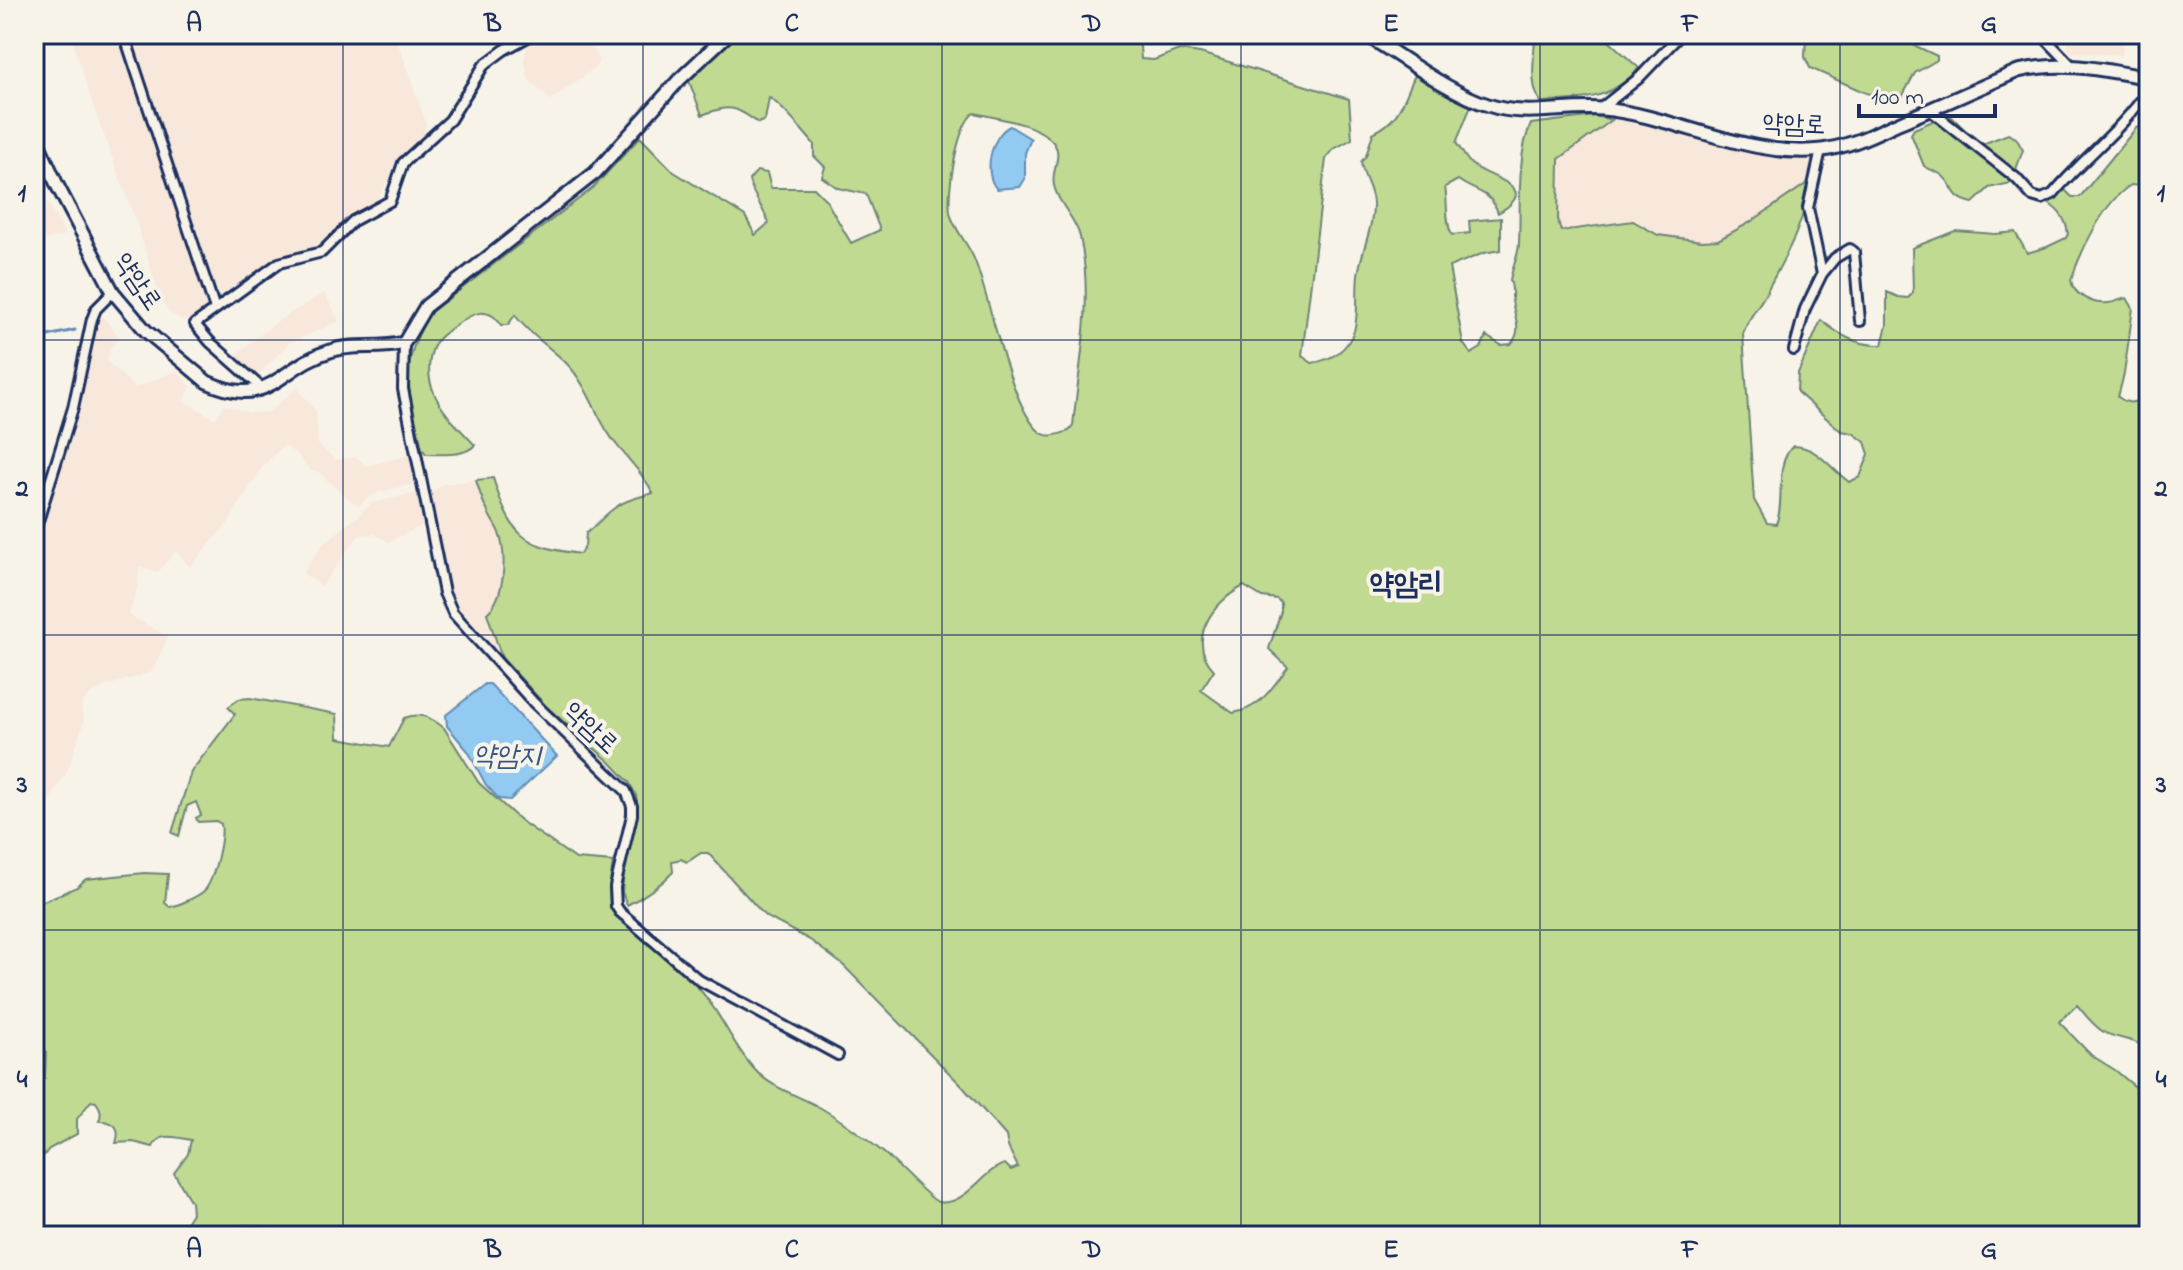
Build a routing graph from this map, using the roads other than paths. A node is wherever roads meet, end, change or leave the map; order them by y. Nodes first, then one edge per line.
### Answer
1 (124, 34) edge
2 (508, 34) edge
3 (533, 34) edge
4 (1369, 34) edge
5 (2041, 34) edge
6 (721, 35) edge
7 (1677, 35) edge
8 (512, 45) junction
9 (2071, 65) junction
10 (2149, 78) edge
11 (2149, 89) edge
12 (1600, 109) junction
13 (1930, 110) junction
14 (34, 134) edge
15 (1821, 150) junction
16 (1822, 274) junction
17 (113, 292) junction
18 (215, 309) junction
19 (1860, 321) dead end
20 (404, 343) junction
21 (1794, 350) dead end
22 (263, 389) junction
23 (34, 534) edge
24 (838, 1055) dead end

1 - 18 street
2 - 8 street
3 - 8 street
4 - 12 street, 약암로
5 - 9 street
6 - 20 street, 약암로
7 - 12 street
8 - 18 street
9 - 10 street, 약암로
9 - 13 street, 약암로
11 - 13 street
12 - 15 street, 약암로
13 - 15 street, 약암로
14 - 17 street, 약암로
15 - 16 street
16 - 19 street
16 - 21 street
17 - 22 street, 약암로
17 - 23 street
18 - 22 street, 약암로
20 - 22 street
20 - 24 street, 약암로

